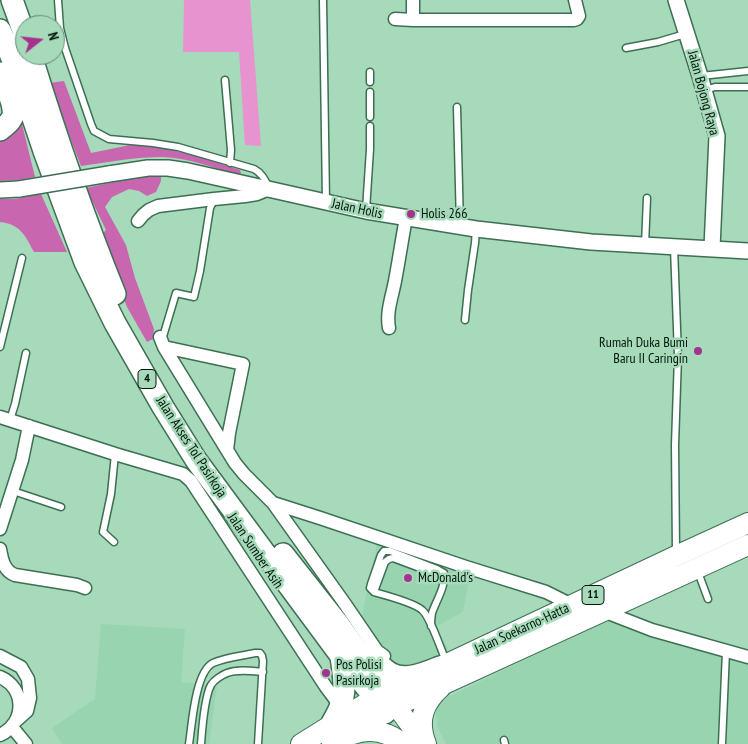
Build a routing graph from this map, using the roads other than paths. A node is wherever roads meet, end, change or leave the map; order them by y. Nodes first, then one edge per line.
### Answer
1 (12, 0) edge
2 (58, 0) edge
3 (323, 0) edge
4 (412, 0) edge
5 (575, 0) edge
6 (676, 0) edge
7 (17, 15) edge
8 (395, 19) dead end
9 (413, 20) junction
10 (0, 30) edge
11 (687, 34) junction
12 (626, 48) dead end
13 (34, 65) edge
14 (748, 71) edge
15 (370, 72) dead end
16 (0, 73) edge
17 (225, 80) dead end
18 (370, 82) dead end
19 (702, 83) junction
20 (748, 87) edge
21 (370, 92) dead end
22 (457, 107) dead end
23 (370, 117) dead end
24 (370, 126) dead end
25 (0, 130) edge
26 (230, 163) junction
27 (269, 189) junction
28 (0, 190) edge
29 (647, 198) dead end
30 (214, 199) junction
31 (326, 202) junction
32 (366, 211) junction
33 (406, 218) junction
34 (138, 221) dead end
35 (460, 227) junction
36 (476, 229) junction
37 (644, 246) junction
38 (674, 247) junction
39 (712, 248) junction
40 (748, 251) edge
41 (22, 258) dead end
42 (465, 320) dead end
43 (389, 328) dead end
44 (162, 342) junction
45 (0, 347) edge
46 (26, 353) dead end
47 (5, 418) edge
48 (29, 426) junction
49 (227, 450) junction
50 (115, 454) junction
51 (13, 491) junction
52 (273, 503) junction
53 (61, 508) dead end
54 (748, 523) edge
55 (0, 530) edge
56 (114, 542) dead end
57 (748, 545) edge
58 (0, 549) edge
59 (676, 556) junction
60 (697, 568) junction
61 (86, 588) dead end
62 (708, 599) dead end
63 (572, 605) junction
64 (603, 611) junction
65 (431, 626) junction
66 (726, 651) junction
67 (0, 656) edge
68 (341, 656) junction
69 (748, 657) edge
70 (445, 671) junction
71 (262, 672) junction
72 (0, 676) edge
73 (387, 696) junction
74 (9, 729) edge
75 (336, 729) edge
76 (15, 744) edge
77 (26, 744) edge
78 (189, 744) edge
79 (201, 744) edge
80 (258, 744) edge
81 (301, 744) edge
82 (403, 744) edge
83 (408, 744) edge
84 (425, 744) edge
85 (722, 744) edge

1 - 7 highway
2 - 26 lane
3 - 31 lane
4 - 9 street
5 - 9 street
6 - 11 street, Jalan Bojong Raya
8 - 9 street
10 - 68 highway, Jalan Akses Tol Pasirkoja / 4
11 - 12 lane
11 - 19 street, Jalan Bojong Raya
13 - 73 highway, Jalan Akses Tol Pasirkoja / 4
14 - 19 lane
15 - 18 lane
16 - 25 highway
17 - 26 lane
19 - 20 lane
19 - 39 street, Jalan Bojong Raya
21 - 23 lane
22 - 35 lane
24 - 32 lane
26 - 27 lane
27 - 28 street, Jalan Holis, bridge
27 - 30 street
27 - 31 street, Jalan Holis
29 - 37 lane
30 - 34 street
30 - 44 lane
31 - 32 street, Jalan Holis
32 - 33 street, Jalan Holis
33 - 35 street, Jalan Holis
33 - 43 street
35 - 36 street, Jalan Holis
36 - 37 street, Jalan Holis
36 - 42 lane
37 - 38 street, Jalan Holis
38 - 39 street, Jalan Holis
38 - 59 lane
39 - 40 street, Jalan Holis
41 - 45 lane
44 - 49 street
44 - 49 street
46 - 47 lane
47 - 48 street, Jalan Sumber Asih
48 - 50 street, Jalan Sumber Asih
48 - 51 street
49 - 52 street
50 - 56 lane
50 - 75 street, Jalan Sumber Asih
51 - 53 lane
51 - 55 street
52 - 63 street
52 - 73 street
54 - 59 highway, Jalan Soekarno-Hatta / 11
57 - 60 highway, Jalan Soekarno-Hatta / 11
58 - 61 street
59 - 63 highway, Jalan Soekarno-Hatta / 11
60 - 62 lane
60 - 64 highway, Jalan Soekarno-Hatta / 11
63 - 70 highway, Jalan Soekarno-Hatta / 11
64 - 66 street
64 - 70 highway, Jalan Soekarno-Hatta / 11
65 - 65 lane
65 - 70 lane
66 - 69 street
66 - 85 lane
67 - 74 street
68 - 73 highway, Jalan Akses Tol Pasirkoja / 4
68 - 75 highway
70 - 73 highway, Jalan Soekarno-Hatta / 11
70 - 73 highway
70 - 84 highway
71 - 78 lane
71 - 79 lane
71 - 80 lane
72 - 74 street
73 - 75 highway, Jalan Soekarno-Hatta / 11
73 - 83 main road
73 - 84 main road
74 - 76 street
74 - 77 street
75 - 81 highway, Jalan Soekarno-Hatta / 11
75 - 82 highway

